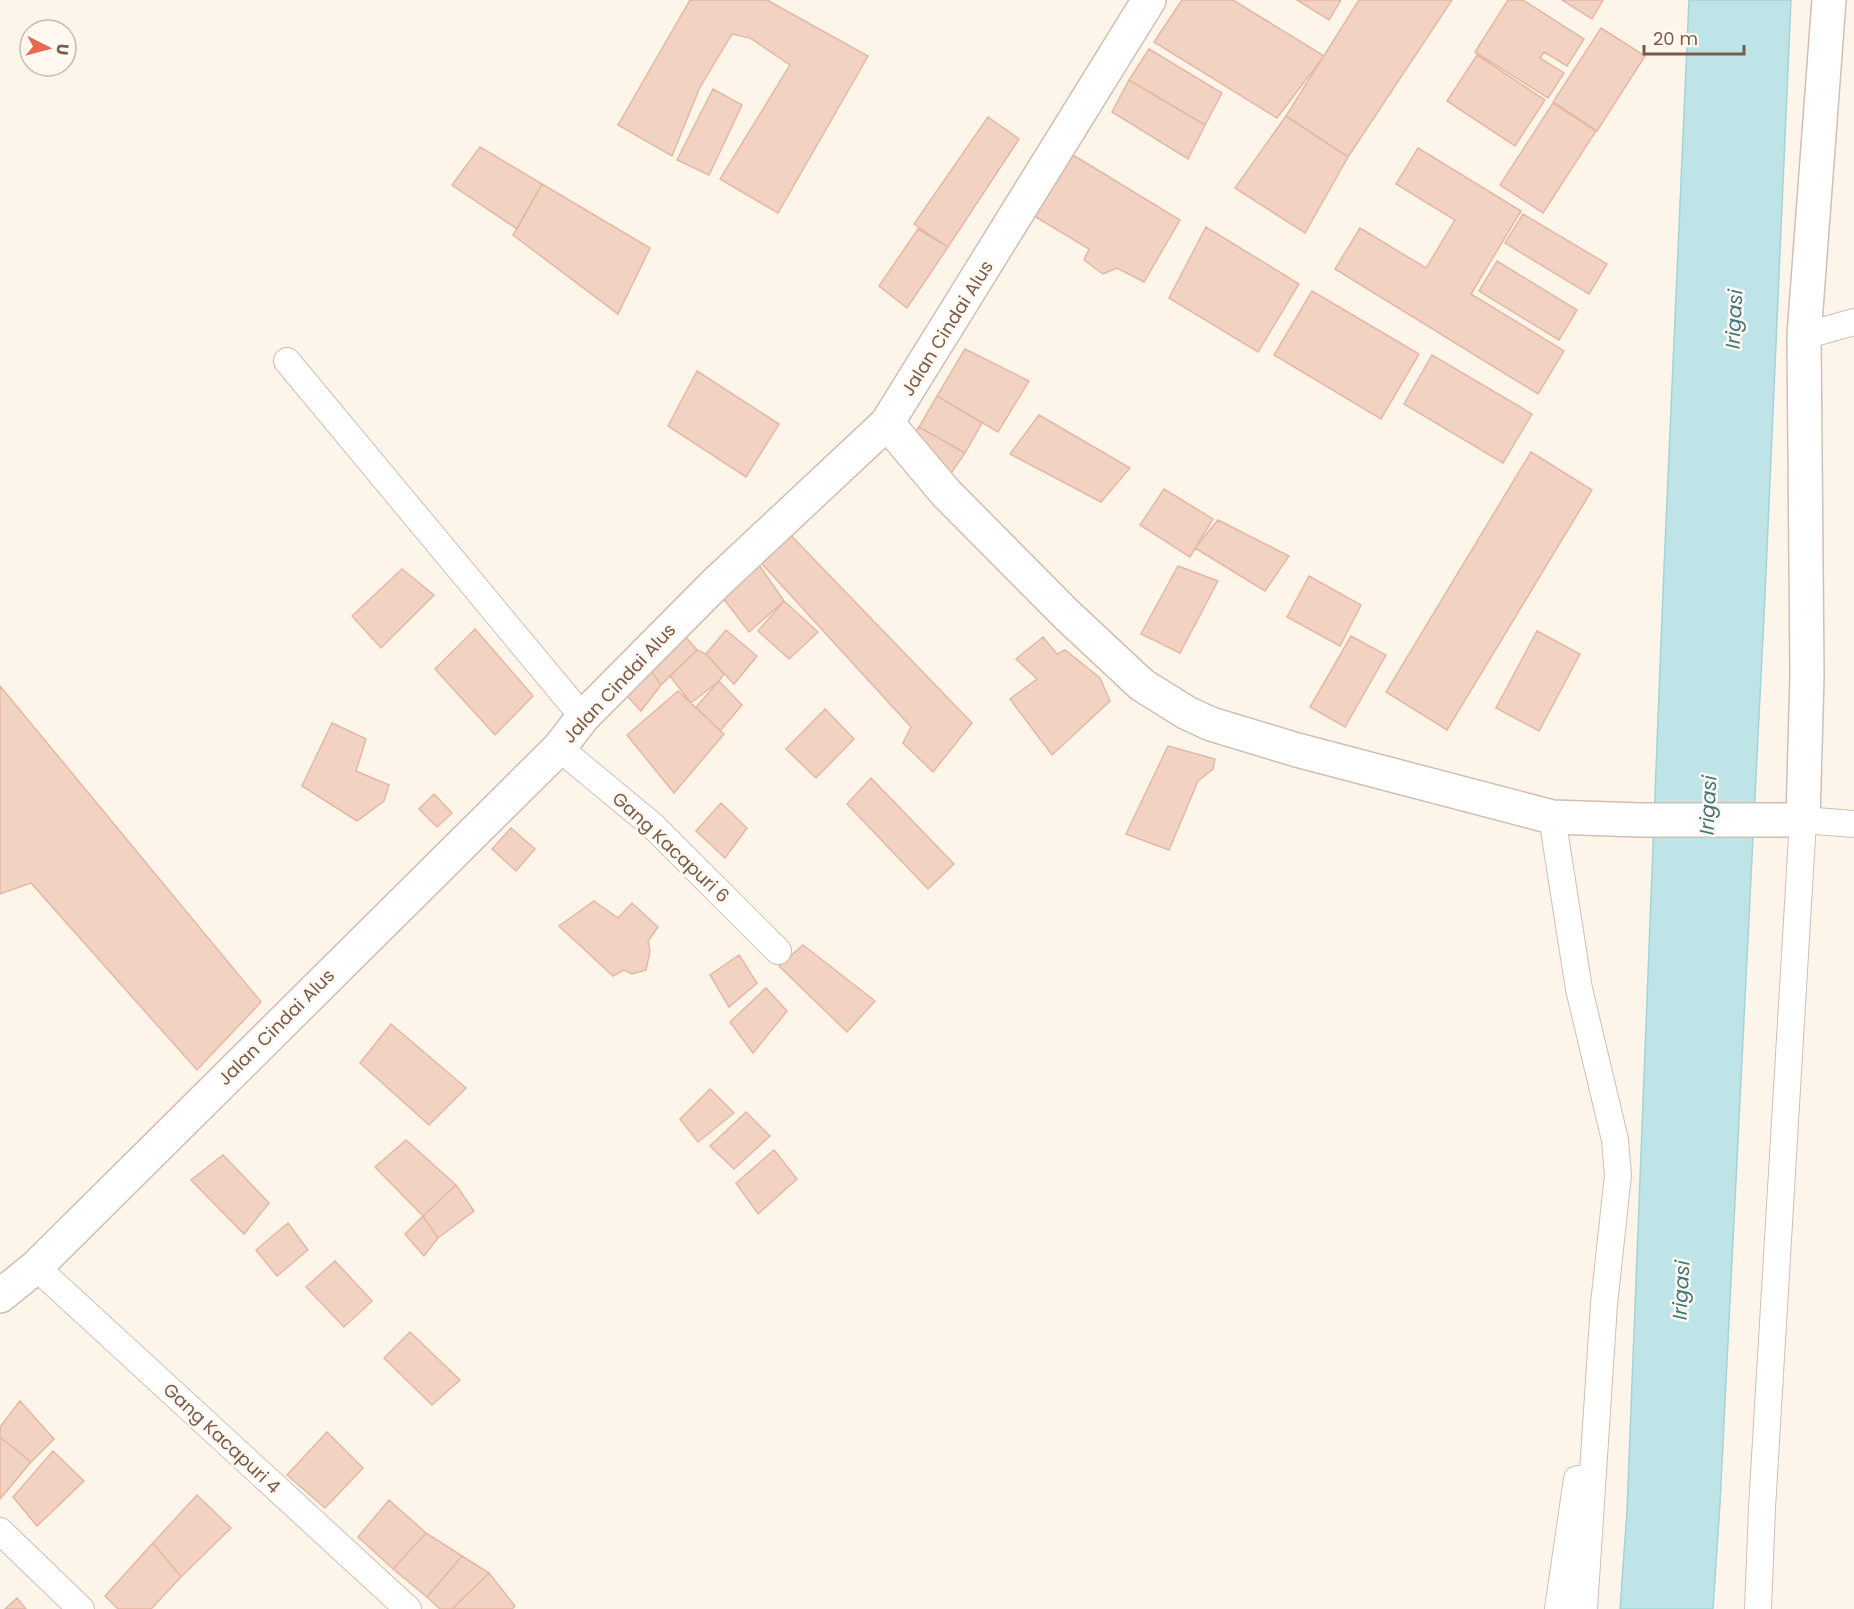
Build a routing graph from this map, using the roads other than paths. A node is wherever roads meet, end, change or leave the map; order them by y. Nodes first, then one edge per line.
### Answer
1 (1149, 0) edge
2 (1829, 0) edge
3 (1854, 322) edge
4 (1804, 336) junction
5 (287, 361) dead end
6 (888, 423) junction
7 (583, 717) junction
8 (559, 748) junction
9 (1552, 817) junction
10 (1803, 820) junction
11 (1854, 824) edge
12 (778, 951) dead end
13 (36, 1267) junction
14 (0, 1296) edge
15 (1604, 1304) junction
16 (0, 1531) edge
17 (81, 1609) edge
18 (408, 1609) edge
19 (1558, 1609) edge
20 (1584, 1609) edge
21 (1758, 1609) edge

1 - 6 street, Jalan Cindai Alus
2 - 4 street
3 - 4 street
4 - 10 street
5 - 7 street
6 - 7 street, Jalan Cindai Alus
6 - 9 street
7 - 8 street, Jalan Cindai Alus
8 - 12 street, Gang Kacapuri 6
8 - 13 street, Jalan Cindai Alus
9 - 10 street
9 - 15 street
10 - 11 street
10 - 21 street
13 - 14 street, Jalan Cindai Alus
13 - 18 street, Gang Kacapuri 4
15 - 19 street
15 - 20 street
16 - 17 street

